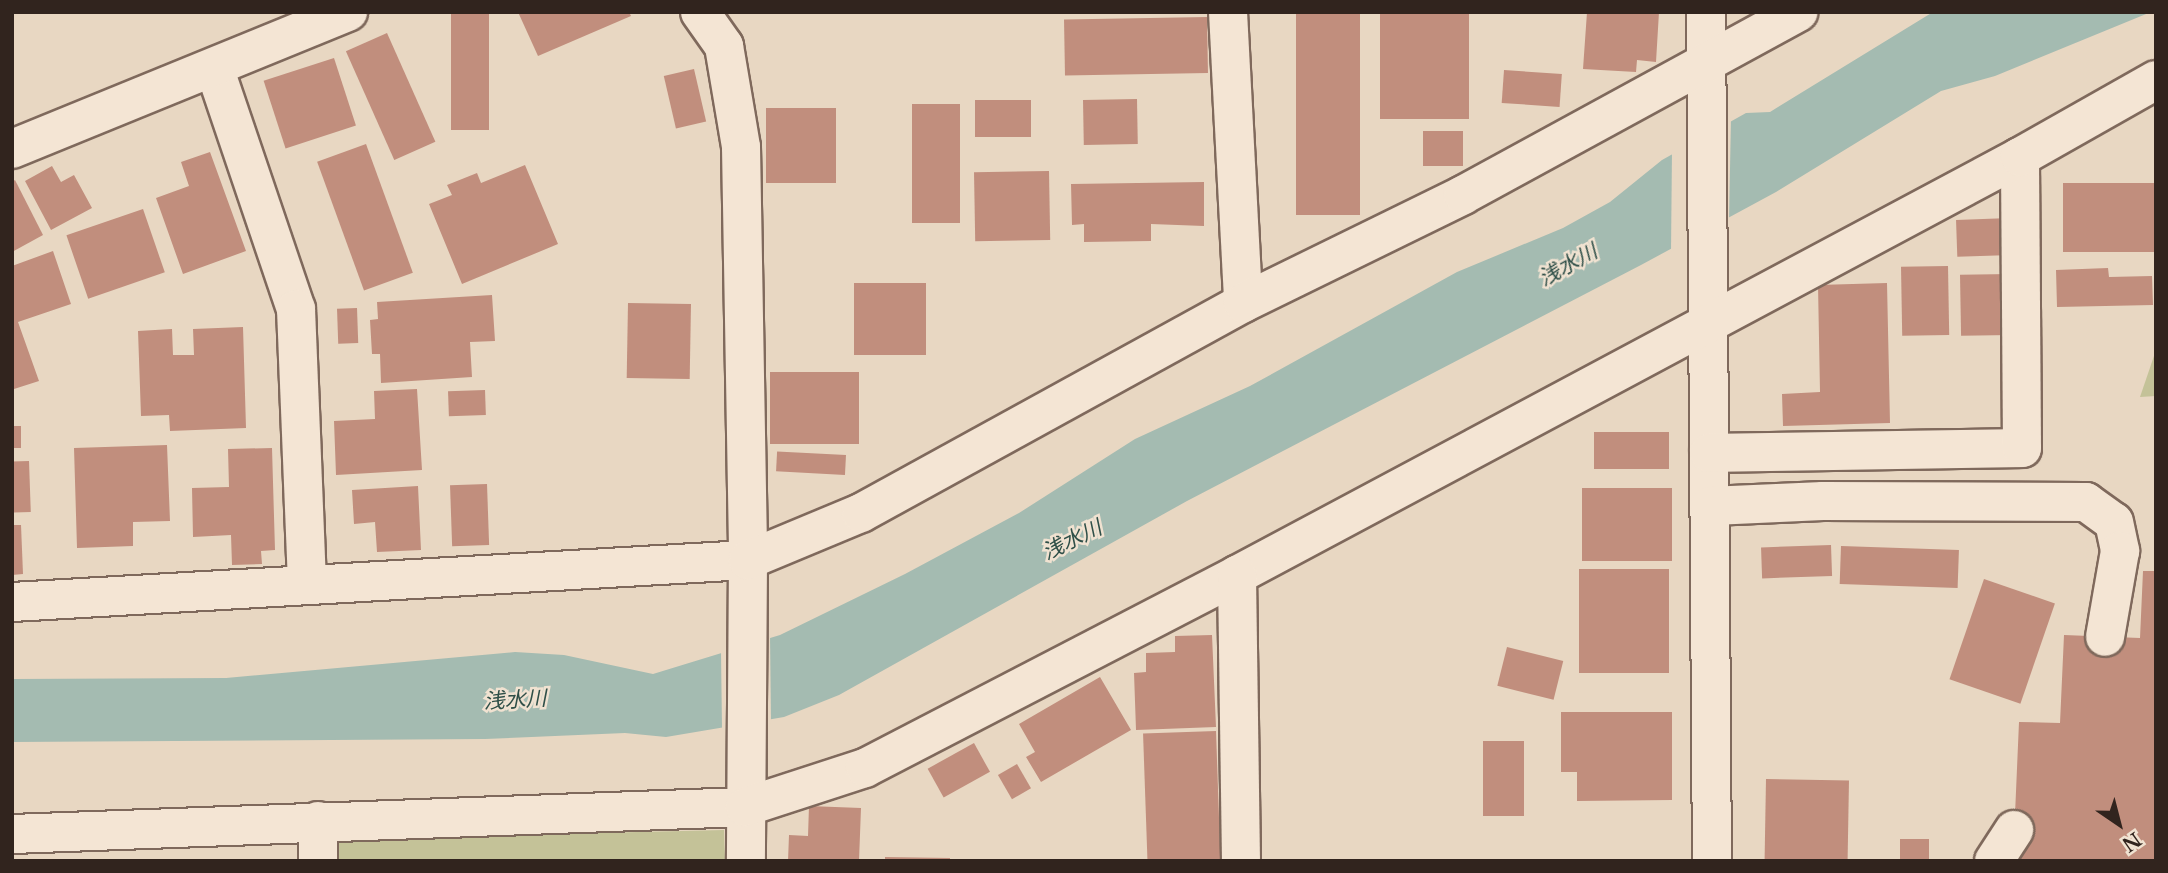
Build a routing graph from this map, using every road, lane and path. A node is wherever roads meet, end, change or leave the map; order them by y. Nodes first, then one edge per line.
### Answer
1 (348, 12) edge
2 (700, 12) edge
3 (1228, 12) edge
4 (1706, 12) edge
5 (1798, 12) edge
6 (215, 70) junction
7 (1705, 76) junction
8 (2156, 80) edge
9 (12, 149) edge
10 (2020, 157) junction
11 (1243, 303) junction
12 (1705, 312) junction
13 (1709, 453) junction
14 (1710, 506) junction
15 (747, 573) junction
16 (1237, 575) junction
17 (307, 585) junction
18 (12, 602) edge
19 (2105, 637) dead end
20 (745, 807) junction
21 (318, 821) junction
22 (12, 834) edge
23 (318, 861) edge
24 (746, 861) edge
25 (1241, 861) edge
26 (1712, 861) edge

1 - 6 street
2 - 15 street
3 - 11 street
4 - 7 street
5 - 7 street
6 - 9 street
6 - 17 street
7 - 11 street
7 - 12 street
8 - 10 street
10 - 12 street
10 - 13 street
11 - 15 street
12 - 13 street
12 - 16 street
13 - 14 street
14 - 19 street
14 - 26 street
15 - 17 street
15 - 20 street
16 - 20 street
16 - 25 street
17 - 18 street
20 - 21 street
20 - 24 street
21 - 22 street
21 - 23 street

